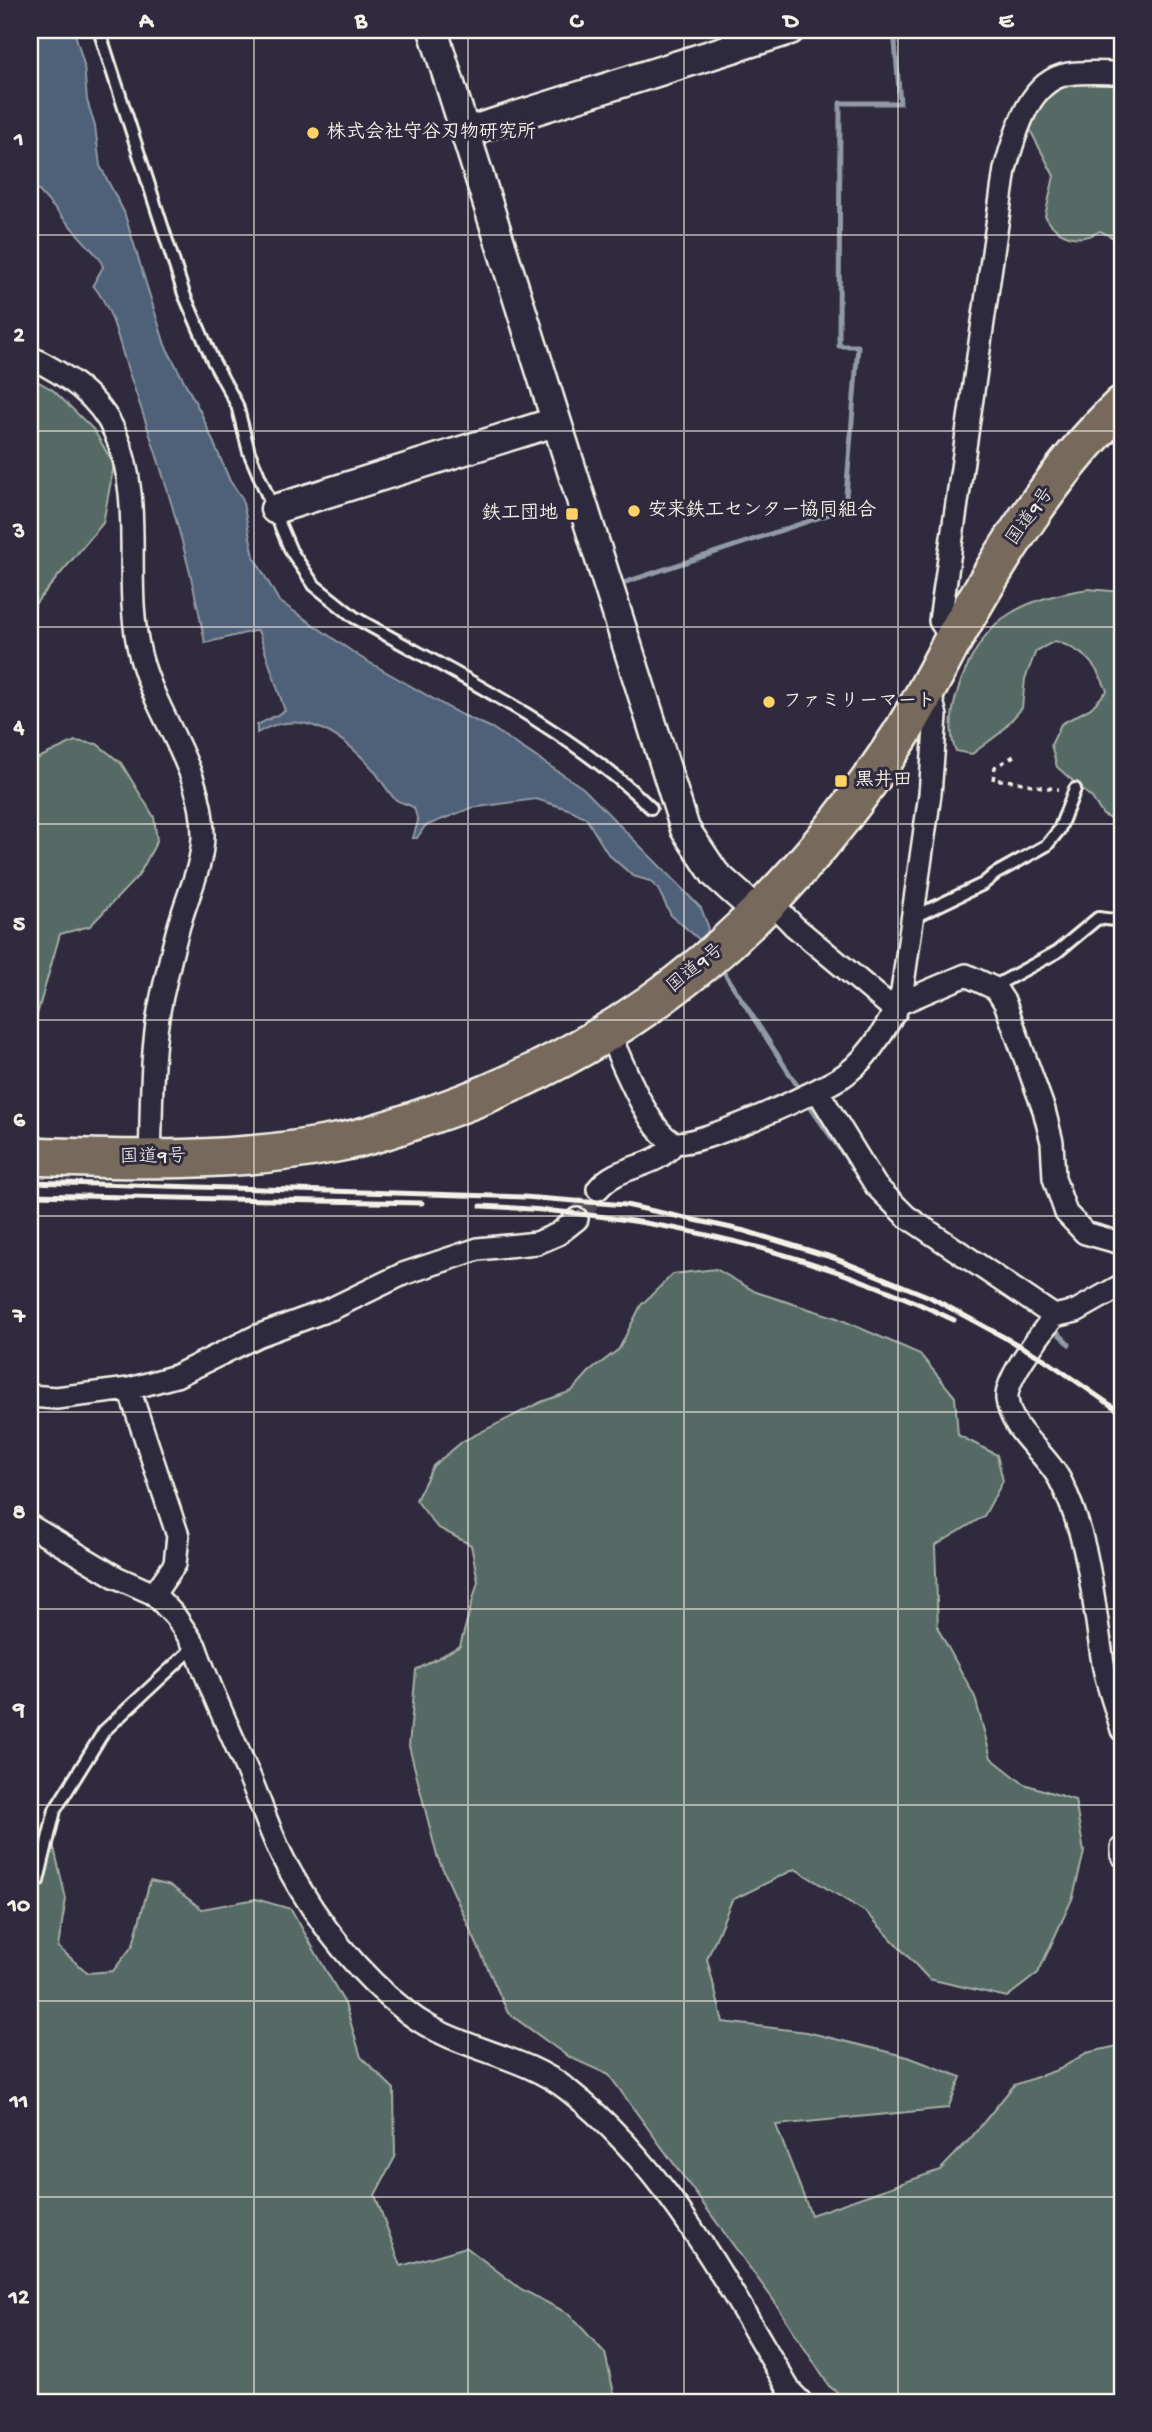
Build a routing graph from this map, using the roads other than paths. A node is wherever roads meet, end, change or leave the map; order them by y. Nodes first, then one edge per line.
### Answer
1 (99, 30) edge
2 (433, 30) edge
3 (790, 30) edge
4 (1122, 73) edge
5 (466, 132) junction
6 (30, 357) edge
7 (1122, 405) edge
8 (555, 422) junction
9 (275, 509) junction
10 (953, 641) junction
11 (926, 692) junction
12 (1075, 789) road end
13 (650, 808) dead end
14 (766, 908) junction
15 (912, 918) junction
16 (1122, 921) edge
17 (996, 989) junction
18 (897, 1007) junction
19 (608, 1032) junction
20 (808, 1094) junction
21 (674, 1143) junction
22 (30, 1156) edge
23 (150, 1160) junction
24 (598, 1189) tunnel mouth
25 (577, 1219) tunnel mouth
26 (1120, 1242) edge
27 (1122, 1285) edge
28 (1054, 1316) junction
29 (129, 1389) junction
30 (30, 1396) edge
31 (30, 1526) edge
32 (154, 1594) junction
33 (195, 1646) junction
34 (1122, 1730) edge
35 (1122, 1848) edge
36 (1122, 1855) edge
37 (30, 1879) edge
38 (801, 2402) edge

1 - 9 lane
2 - 5 street
3 - 5 street
4 - 10 street
5 - 8 street
6 - 23 street
7 - 10 highway, 国道9号
8 - 9 street
8 - 14 street
9 - 13 lane
10 - 11 highway, 国道9号
11 - 14 highway, 国道9号
11 - 15 street
12 - 15 lane
14 - 18 street
14 - 19 highway, 国道9号
15 - 18 street
16 - 17 lane
17 - 18 street
17 - 26 street
18 - 20 street
19 - 21 street
19 - 23 highway, 国道9号
20 - 21 street
20 - 28 street
21 - 24 street
22 - 23 highway, 国道9号
25 - 29 street
27 - 28 street
28 - 34 street
29 - 30 street
29 - 32 street
31 - 32 street
32 - 33 street
33 - 37 lane
33 - 38 street
35 - 36 street

